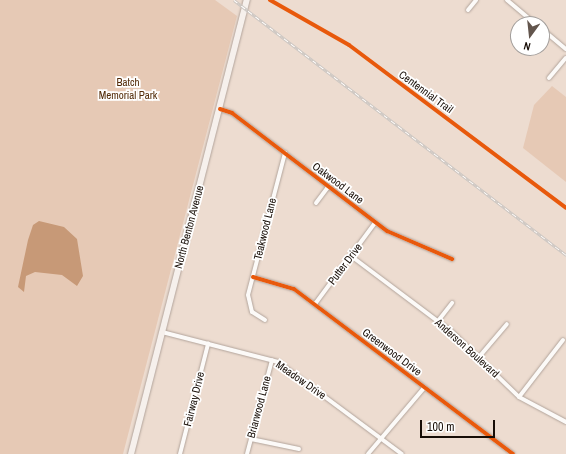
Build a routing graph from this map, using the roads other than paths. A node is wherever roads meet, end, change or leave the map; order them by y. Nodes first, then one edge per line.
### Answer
1 (247, 0) edge
2 (476, 0) edge
3 (507, 0) edge
4 (468, 10) dead end
5 (526, 16) edge
6 (550, 36) edge
7 (566, 49) edge
8 (566, 58) edge
9 (549, 78) dead end
10 (220, 109) junction
11 (285, 153) junction
12 (328, 187) junction
13 (316, 203) dead end
14 (375, 223) junction
15 (351, 256) junction
16 (452, 259) dead end
17 (253, 277) junction
18 (452, 303) dead end
19 (315, 304) junction
20 (265, 320) dead end
21 (438, 321) junction
22 (507, 324) dead end
23 (162, 332) junction
24 (563, 340) dead end
25 (208, 344) junction
26 (479, 357) junction
27 (272, 360) junction
28 (424, 388) junction
29 (520, 397) junction
30 (566, 422) edge
31 (251, 438) junction
32 (381, 439) junction
33 (299, 449) dead end
34 (131, 454) edge
35 (180, 454) edge
36 (247, 454) edge
37 (368, 454) edge
38 (402, 454) edge
39 (513, 454) edge

1 - 10 main road, North Benton Avenue
2 - 4 street
3 - 5 street
6 - 7 street
8 - 9 street
10 - 11 street, Oakwood Lane
10 - 23 main road, North Benton Avenue
11 - 12 street, Oakwood Lane
11 - 17 street, Teakwood Lane
12 - 13 street
12 - 14 street, Oakwood Lane
14 - 15 street, Putter Drive
14 - 16 street, Oakwood Lane
15 - 19 street, Putter Drive
15 - 21 street, Anderson Boulevard
17 - 19 street, Greenwood Drive
17 - 20 street, Teakwood Lane
18 - 21 street
19 - 28 street, Greenwood Drive
21 - 26 street, Anderson Boulevard
22 - 26 street
23 - 25 street, Meadow Drive
23 - 34 main road, North Benton Avenue
24 - 29 street
25 - 27 street, Meadow Drive
25 - 35 street, Fairway Drive
26 - 29 street, Anderson Boulevard
27 - 31 street, Briarwood Lane
27 - 32 street, Meadow Drive
28 - 32 street
28 - 39 street, Greenwood Drive
29 - 30 street, Anderson Boulevard
31 - 33 street
31 - 36 street, Briarwood Lane
32 - 37 street
32 - 38 street, Meadow Drive

